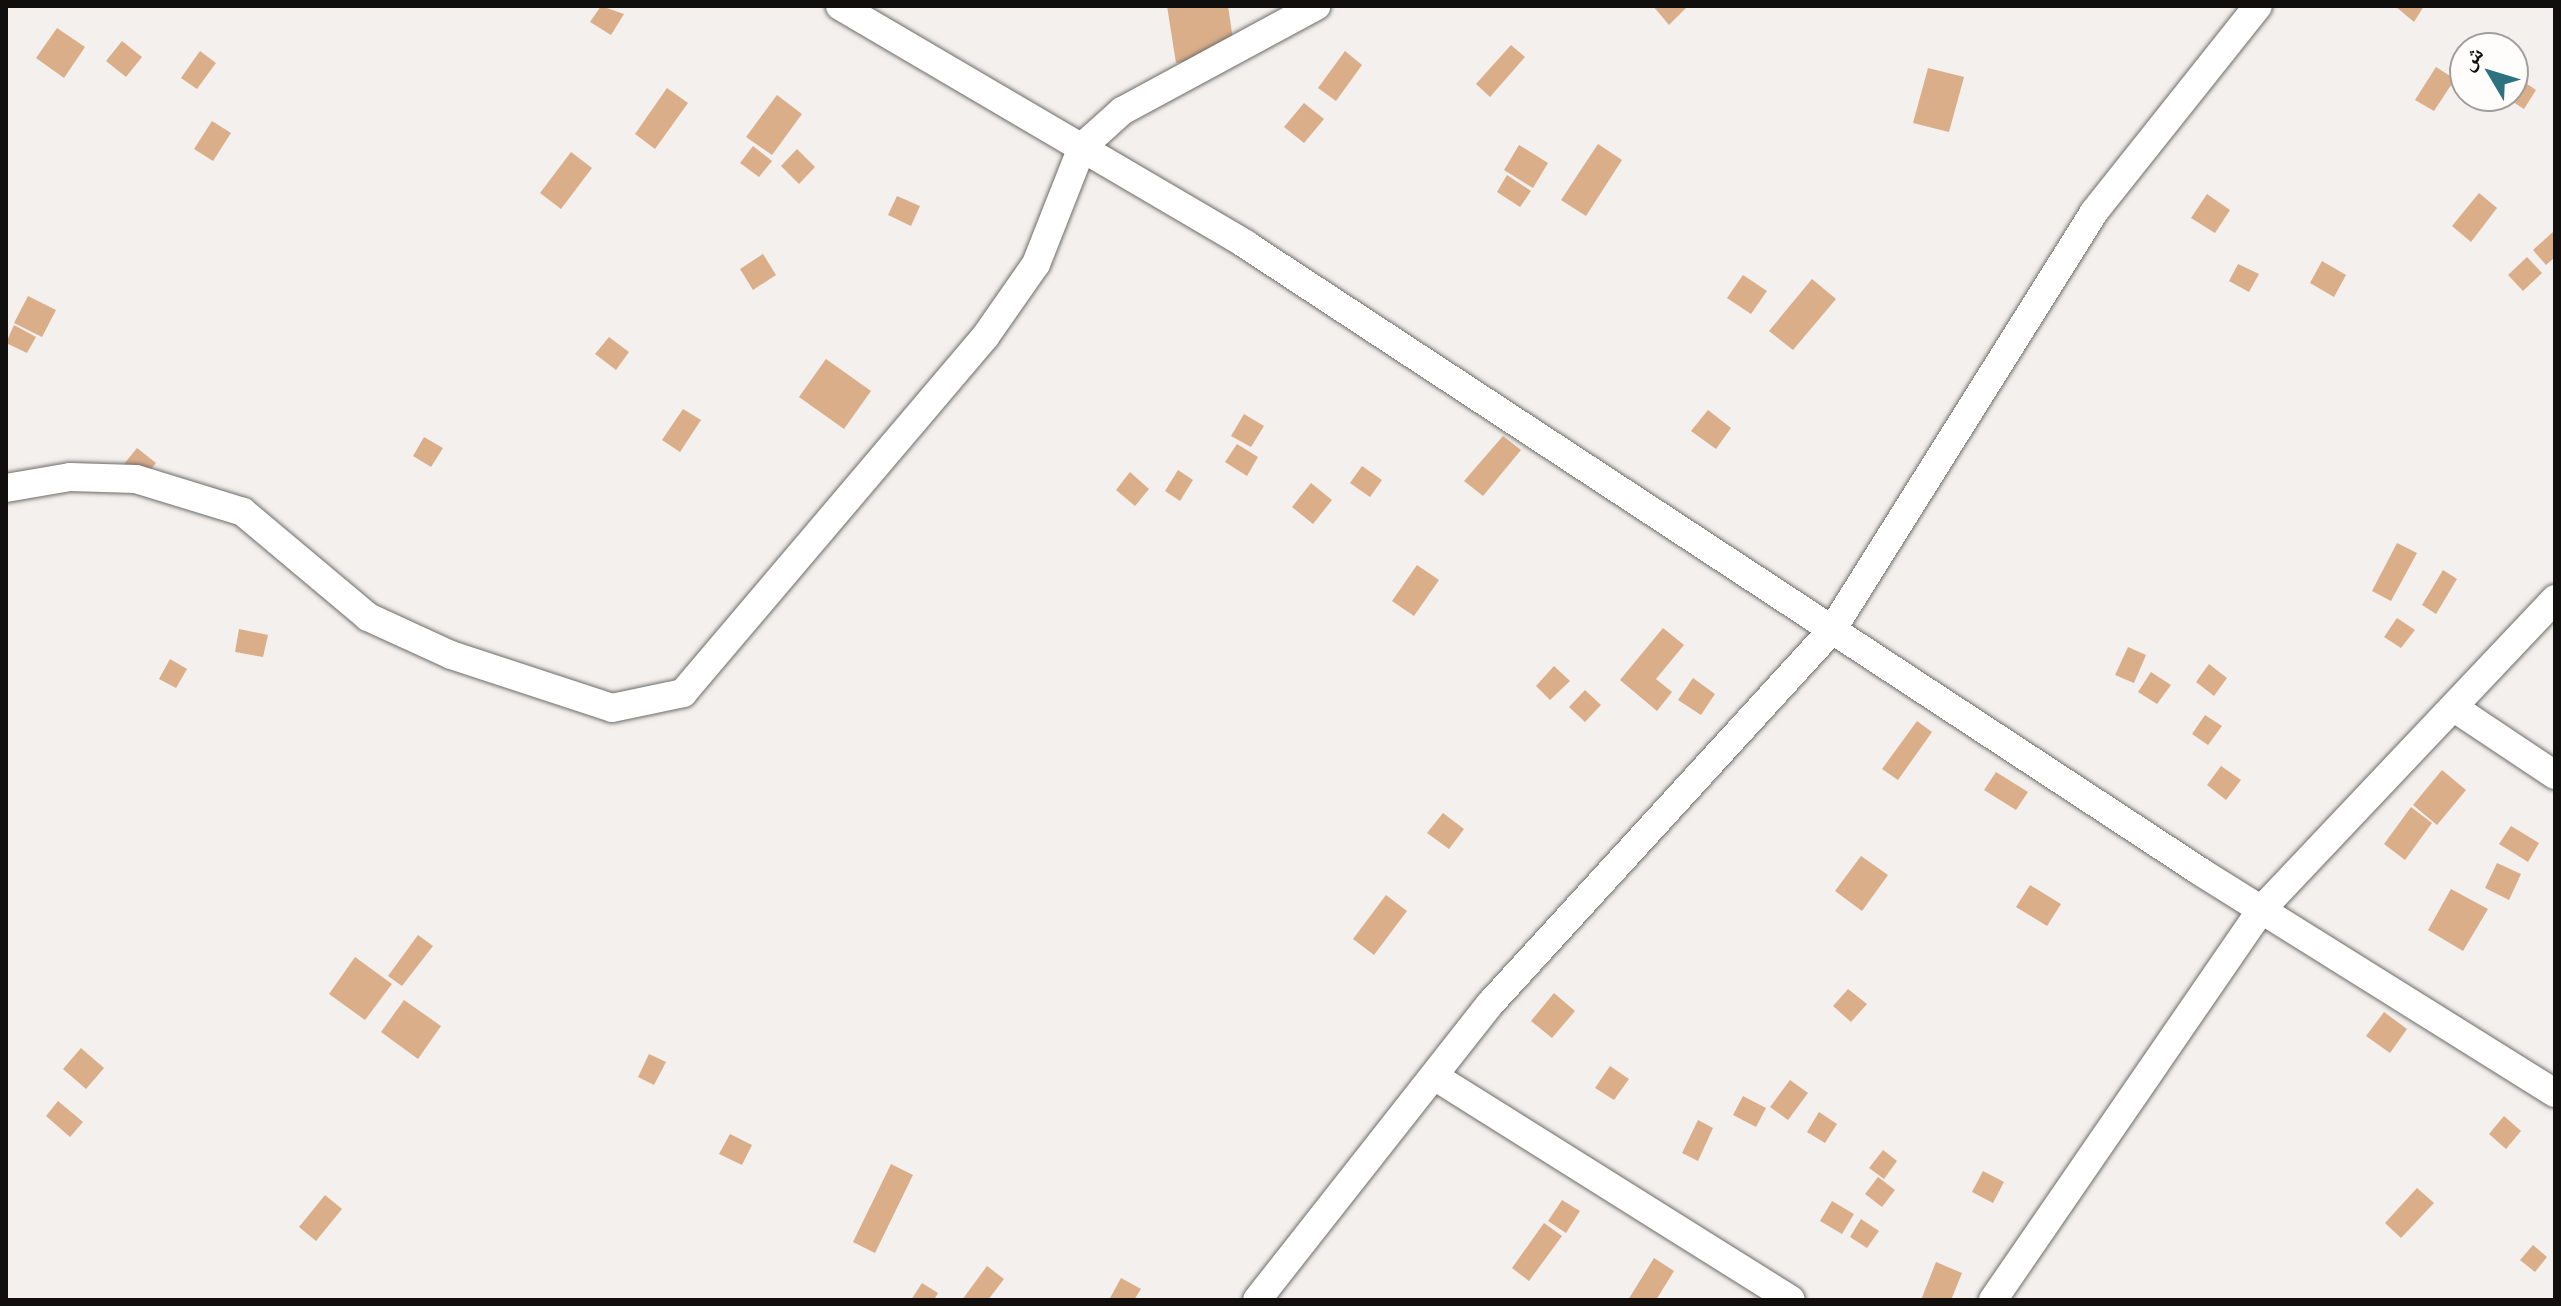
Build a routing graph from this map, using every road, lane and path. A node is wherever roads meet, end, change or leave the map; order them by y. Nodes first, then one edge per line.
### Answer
1 (840, 6) edge
2 (1316, 6) edge
3 (2258, 6) edge
4 (1082, 147) junction
5 (6, 488) edge
6 (2555, 599) edge
7 (1832, 630) junction
8 (2456, 709) junction
9 (2555, 775) edge
10 (2261, 910) junction
11 (1434, 1076) junction
12 (2555, 1093) edge
13 (1261, 1299) edge
14 (1791, 1300) edge
15 (1993, 1300) edge

1 - 4 street
2 - 4 street
3 - 7 street
4 - 5 street
4 - 7 street
6 - 8 street
7 - 10 street
7 - 11 street
8 - 9 street
8 - 10 street
10 - 12 street
10 - 15 street
11 - 13 street
11 - 14 street

